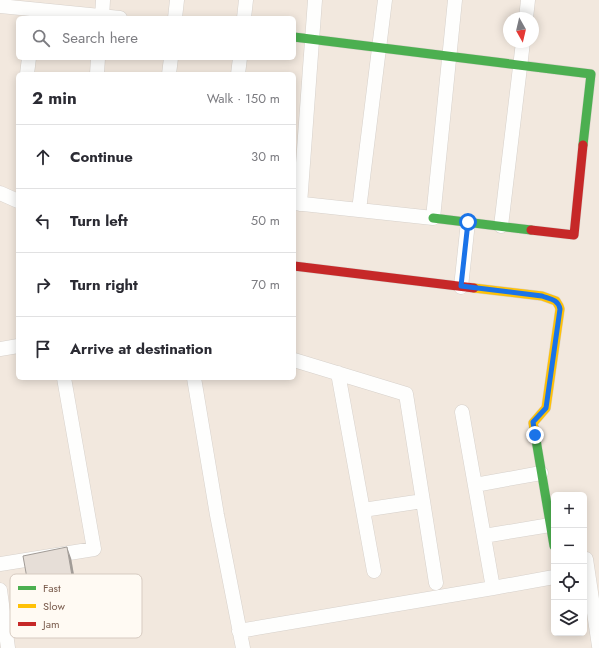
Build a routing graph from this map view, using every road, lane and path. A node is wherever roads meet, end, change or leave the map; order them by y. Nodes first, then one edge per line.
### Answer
1 (103, 0) edge
2 (177, 0) edge
3 (246, 0) edge
4 (315, 0) edge
5 (385, 0) edge
6 (456, 0) edge
7 (528, 0) edge
8 (0, 6) edge
9 (527, 12) edge
10 (33, 13) edge
11 (85, 16) edge
12 (102, 16) edge
13 (175, 16) edge
14 (244, 16) edge
15 (296, 37) edge
16 (312, 39) junction
17 (378, 48) junction
18 (522, 48) edge
19 (450, 56) junction
20 (28, 60) edge
21 (98, 60) edge
22 (171, 60) edge
23 (240, 60) edge
24 (521, 65) junction
25 (27, 72) edge
26 (97, 72) edge
27 (169, 72) edge
28 (238, 72) edge
29 (0, 193) edge
30 (16, 200) edge
31 (297, 203) edge
32 (359, 210) junction
33 (433, 218) junction
34 (468, 222) junction
35 (501, 226) junction
36 (296, 266) edge
37 (461, 286) junction
38 (16, 346) edge
39 (0, 349) edge
40 (296, 361) edge
41 (338, 373) junction
42 (64, 380) edge
43 (194, 380) edge
44 (462, 412) dead end
45 (541, 473) junction
46 (475, 485) junction
47 (423, 501) junction
48 (363, 510) junction
49 (550, 525) junction
50 (551, 530) edge
51 (484, 536) junction
52 (0, 564) edge
53 (587, 570) edge
54 (374, 571) dead end
55 (551, 578) edge
56 (436, 583) dead end
57 (493, 588) junction
58 (0, 590) edge
59 (239, 631) junction
60 (3, 633) edge
61 (599, 646) edge
62 (8, 648) edge
63 (243, 648) edge

1 - 12 street
2 - 13 street
3 - 14 street
4 - 16 street
5 - 17 street
6 - 19 street
7 - 9 street
8 - 10 street
10 - 11 street
15 - 16 street
16 - 17 street
16 - 31 street
17 - 19 street
17 - 32 street
18 - 24 street
19 - 24 street
19 - 33 street
20 - 25 street
21 - 26 street
22 - 27 street
23 - 28 street
24 - 35 street
24 - 35 street
29 - 30 street
31 - 32 street
32 - 33 street
33 - 34 street
34 - 35 street
34 - 37 street
36 - 37 street
37 - 45 street
38 - 39 street
40 - 41 street
41 - 47 street
41 - 48 street
42 - 52 street
43 - 59 street
44 - 46 street
45 - 46 street
45 - 49 street
46 - 51 street
47 - 48 street
47 - 56 street
48 - 54 street
49 - 50 street
49 - 51 street
51 - 57 street
53 - 61 street
55 - 57 street
57 - 59 street
58 - 60 street
59 - 63 street
60 - 62 street

